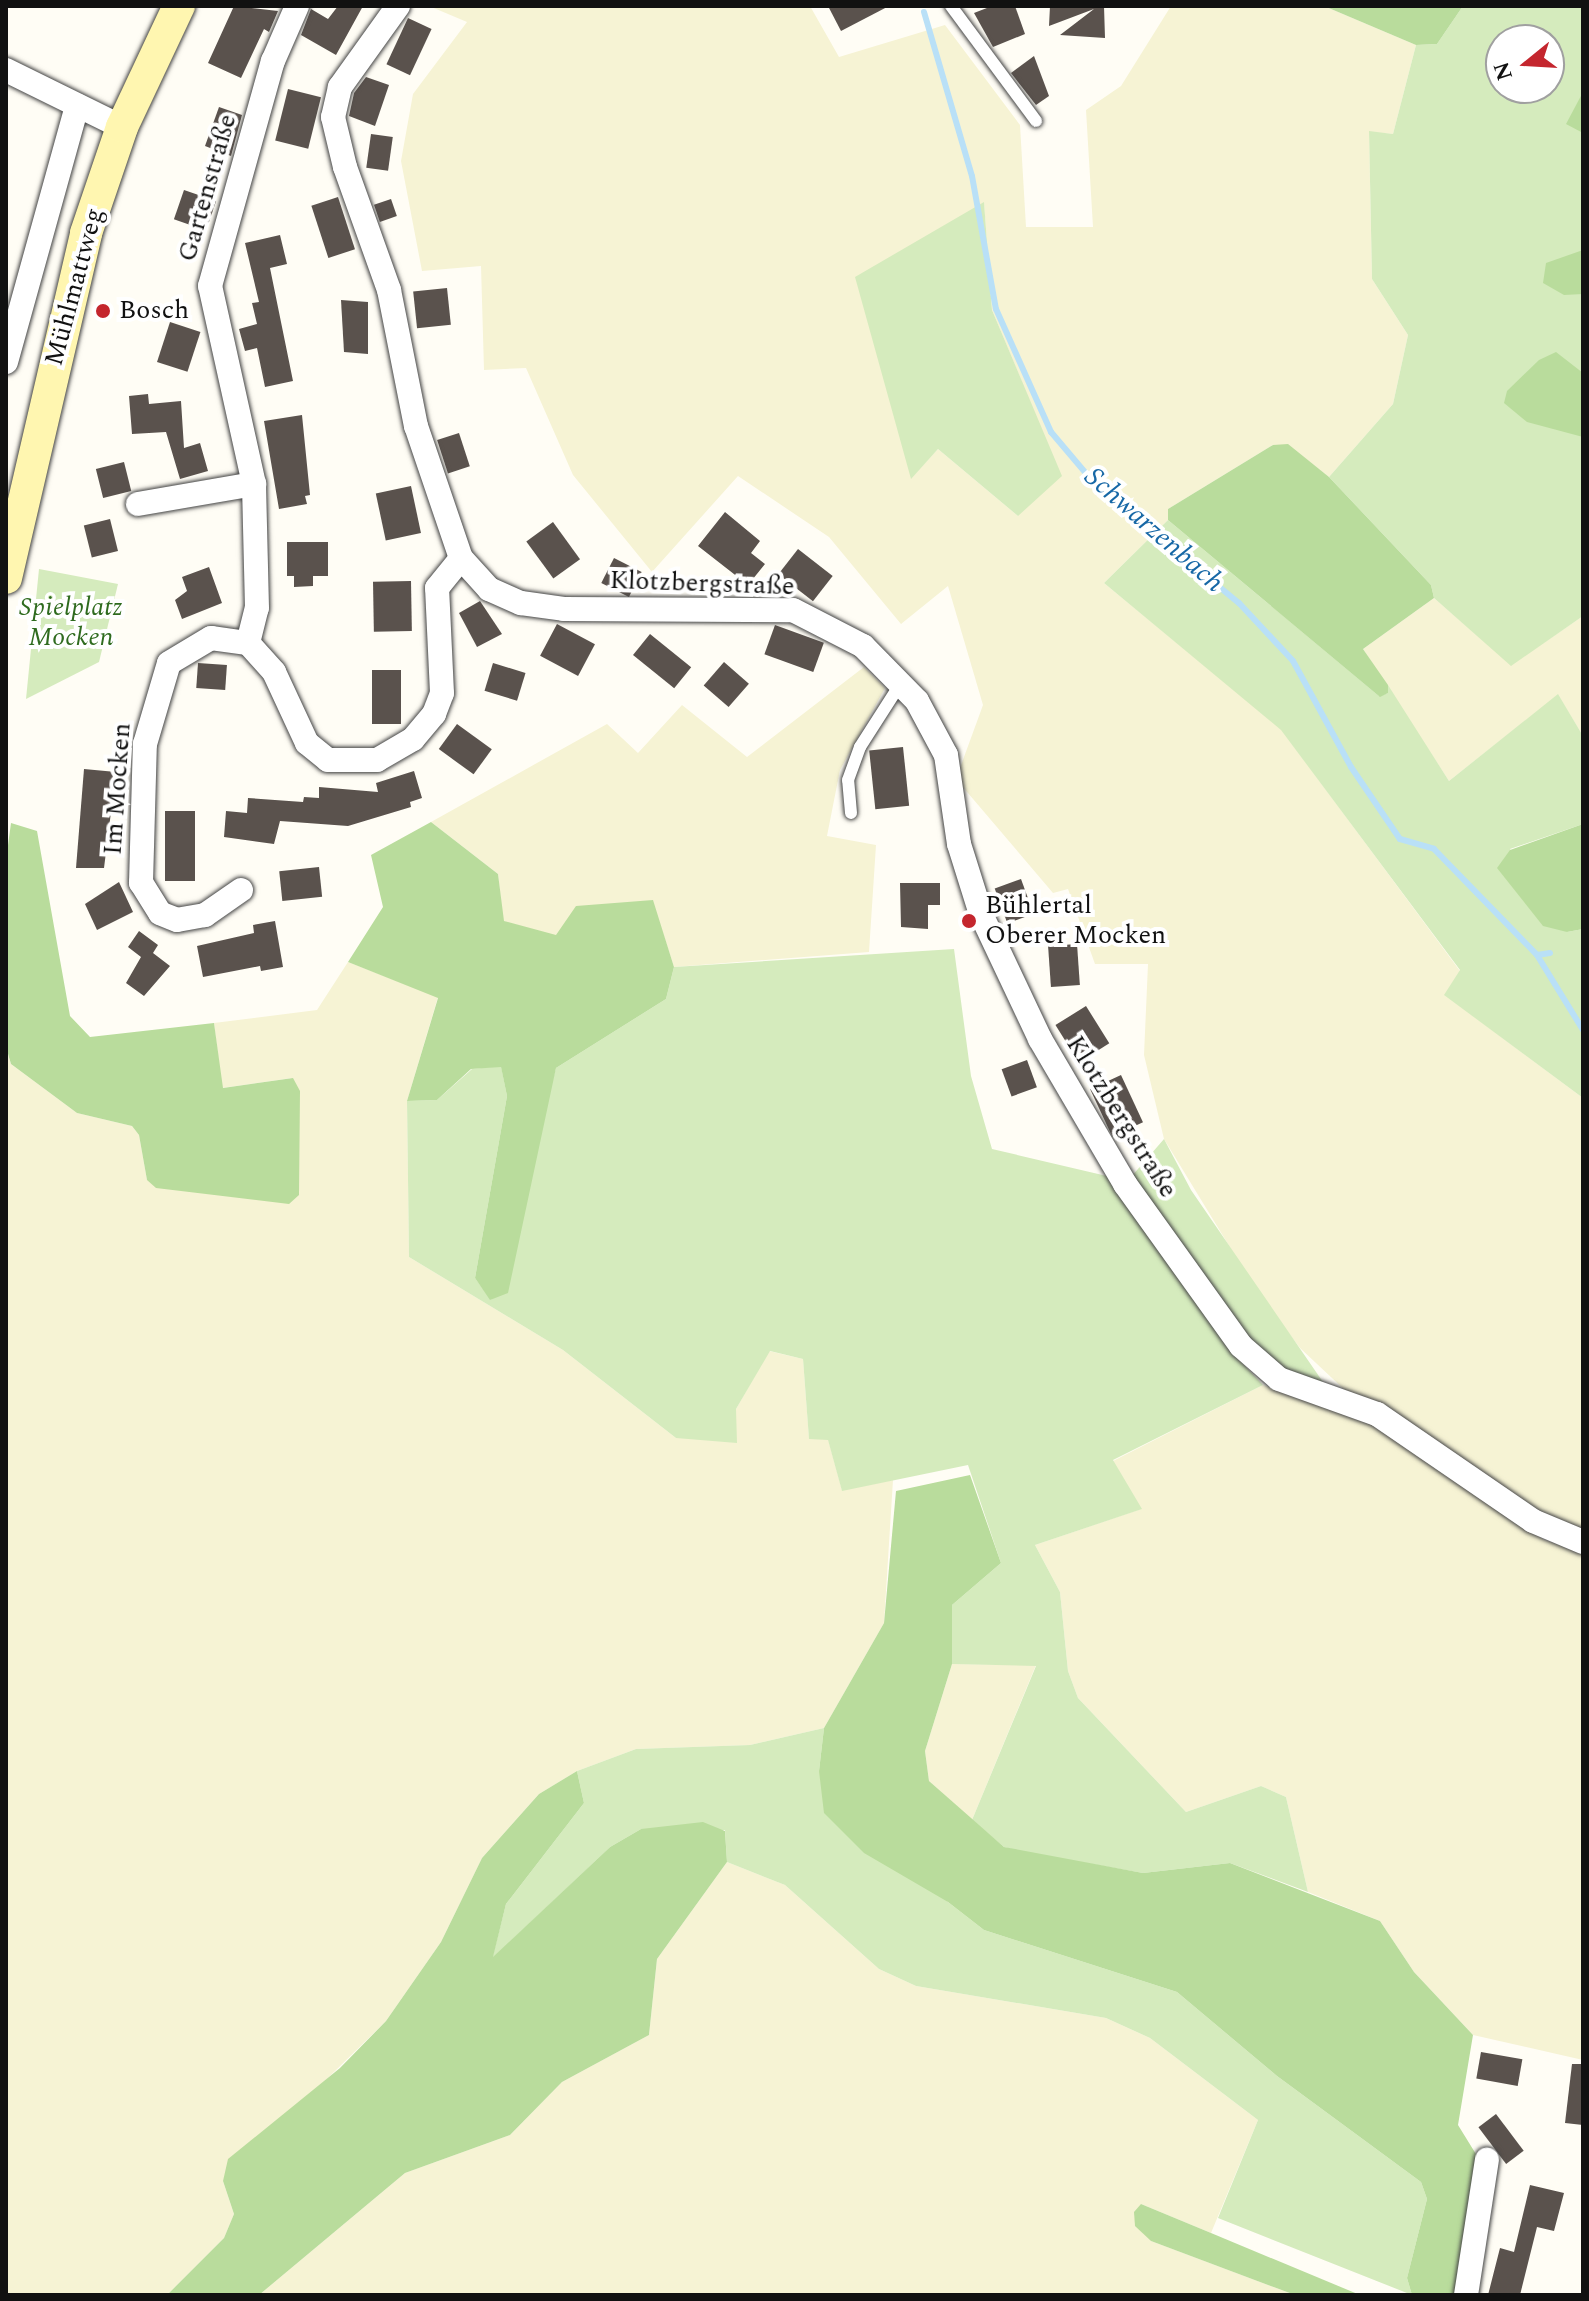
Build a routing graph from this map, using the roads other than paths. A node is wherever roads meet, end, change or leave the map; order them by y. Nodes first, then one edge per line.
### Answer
1 (179, 6) edge
2 (297, 6) edge
3 (398, 6) edge
4 (951, 6) edge
5 (6, 70) edge
6 (77, 106) junction
7 (1036, 121) dead end
8 (122, 127) junction
9 (6, 362) edge
10 (254, 484) junction
11 (138, 504) dead end
12 (461, 558) junction
13 (6, 578) edge
14 (248, 643) junction
15 (901, 683) junction
16 (851, 813) dead end
17 (241, 890) dead end
18 (1583, 1542) edge
19 (1487, 2160) dead end
20 (1466, 2295) edge

1 - 8 main road, Mühlmattweg
2 - 10 street, Gartenstraße
3 - 12 street, Klotzbergstraße
4 - 7 lane
5 - 6 street
6 - 8 street
6 - 9 street
8 - 13 main road, Mühlmattweg
10 - 11 street
10 - 14 street, Gartenstraße
12 - 14 street
12 - 15 street, Klotzbergstraße
14 - 17 street, Im Mocken
15 - 16 lane
15 - 18 street, Klotzbergstraße
19 - 20 street

